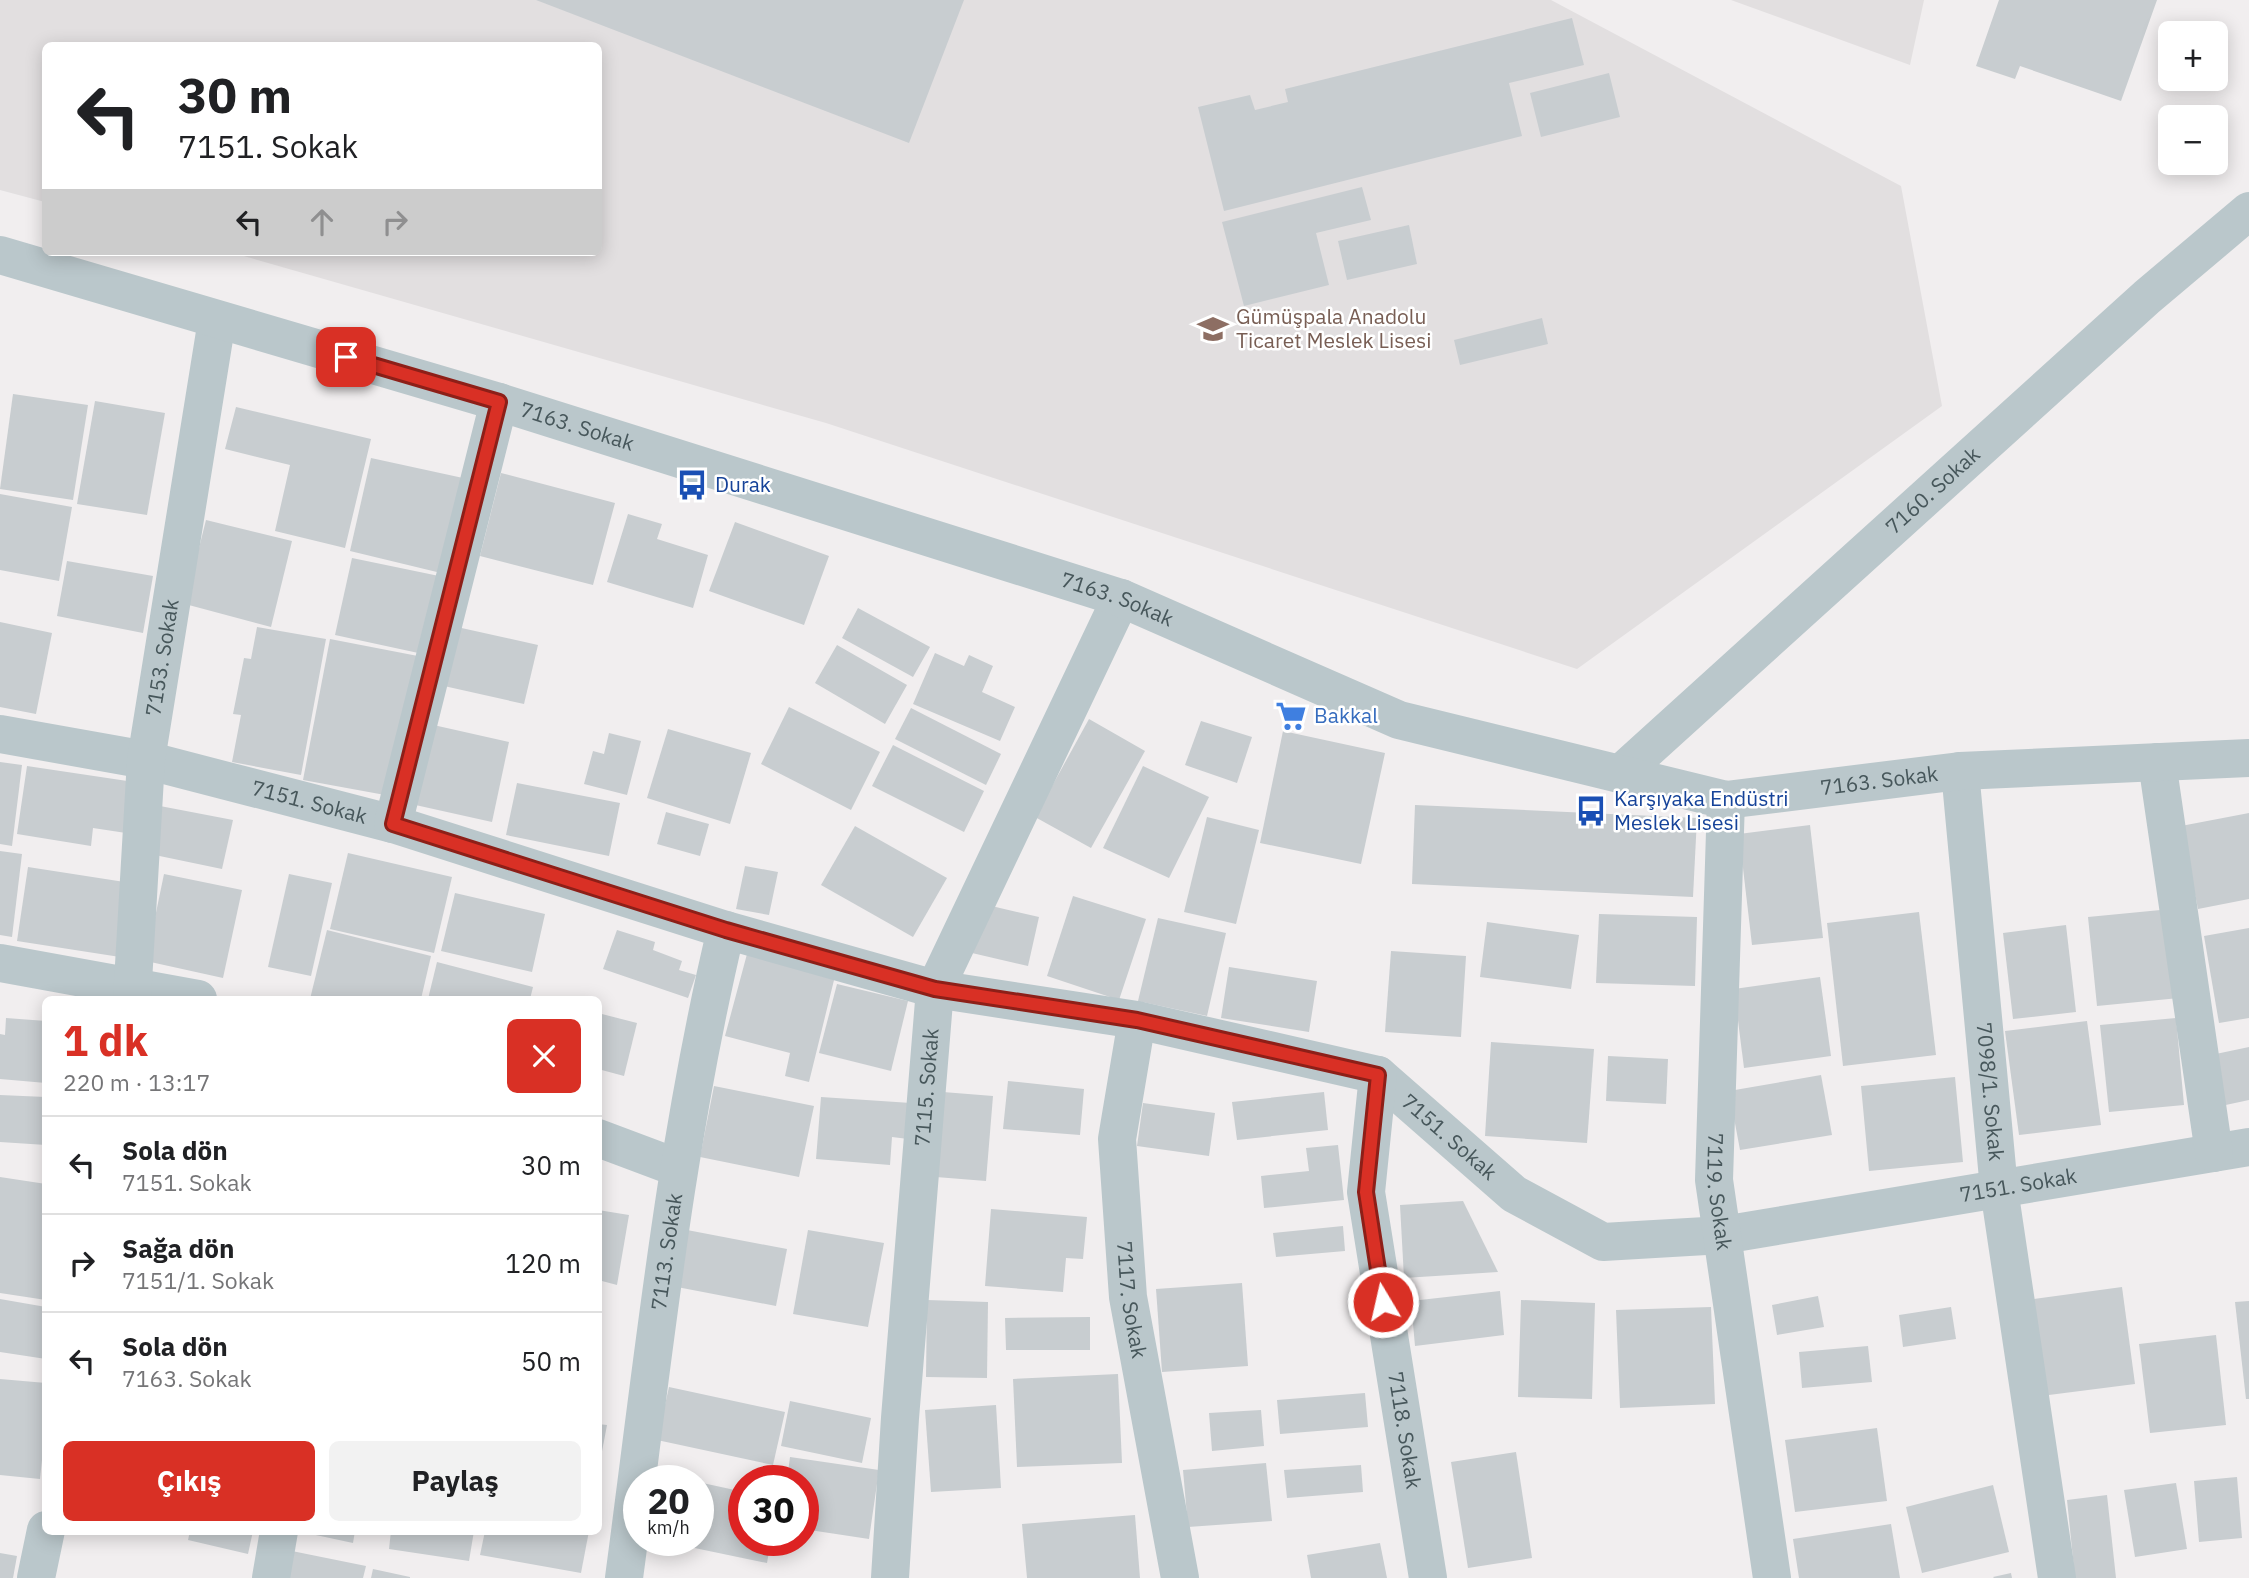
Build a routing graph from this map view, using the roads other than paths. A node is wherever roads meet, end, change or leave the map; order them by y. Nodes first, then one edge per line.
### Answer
1 (2249, 211) edge
2 (0, 255) edge
3 (218, 320) junction
4 (499, 402) junction
5 (1121, 598) junction
6 (0, 734) edge
7 (2249, 758) edge
8 (146, 760) junction
9 (2157, 762) junction
10 (1960, 771) junction
11 (1620, 774) junction
12 (1726, 800) junction
13 (393, 824) junction
14 (726, 930) junction
15 (0, 963) edge
16 (935, 989) junction
17 (133, 993) edge
18 (166, 996) edge
19 (1137, 1020) junction
20 (1378, 1075) junction
21 (602, 1140) edge
22 (2232, 1150) edge
23 (678, 1168) junction
24 (2000, 1189) junction
25 (1723, 1235) junction
26 (45, 1535) edge
27 (278, 1535) edge
28 (36, 1578) edge
29 (271, 1578) edge
30 (624, 1578) edge
31 (890, 1578) edge
32 (1180, 1578) edge
33 (1428, 1578) edge
34 (1772, 1578) edge
35 (2057, 1578) edge

1 - 11 street, 7160. Sokak
2 - 3 street, 7163. Sokak
3 - 4 street, 7163. Sokak
3 - 8 street, 7153. Sokak
4 - 5 street, 7163. Sokak
4 - 13 street
5 - 11 street, 7163. Sokak
5 - 16 street, 7115. Sokak
6 - 8 street, 7151. Sokak
7 - 9 street, 7163. Sokak
8 - 13 street, 7151. Sokak
8 - 17 street, 7153. Sokak
9 - 10 street, 7163. Sokak
9 - 22 street
10 - 12 street, 7163. Sokak
10 - 24 street, 7098/1. Sokak
11 - 12 street, 7163. Sokak
12 - 25 street, 7119. Sokak
13 - 14 street, 7151. Sokak
14 - 16 street, 7151. Sokak
14 - 23 street, 7113. Sokak
15 - 17 street
16 - 19 street, 7151. Sokak
16 - 31 street, 7115. Sokak
17 - 18 street
19 - 20 street, 7151. Sokak
19 - 32 street, 7117. Sokak
20 - 25 street, 7151. Sokak
20 - 33 street, 7118. Sokak
21 - 23 street
22 - 24 street, 7151. Sokak
23 - 30 street, 7113. Sokak
24 - 25 street, 7151. Sokak
24 - 35 street, 7098/1. Sokak
25 - 34 street, 7119. Sokak
26 - 28 street
27 - 29 street

